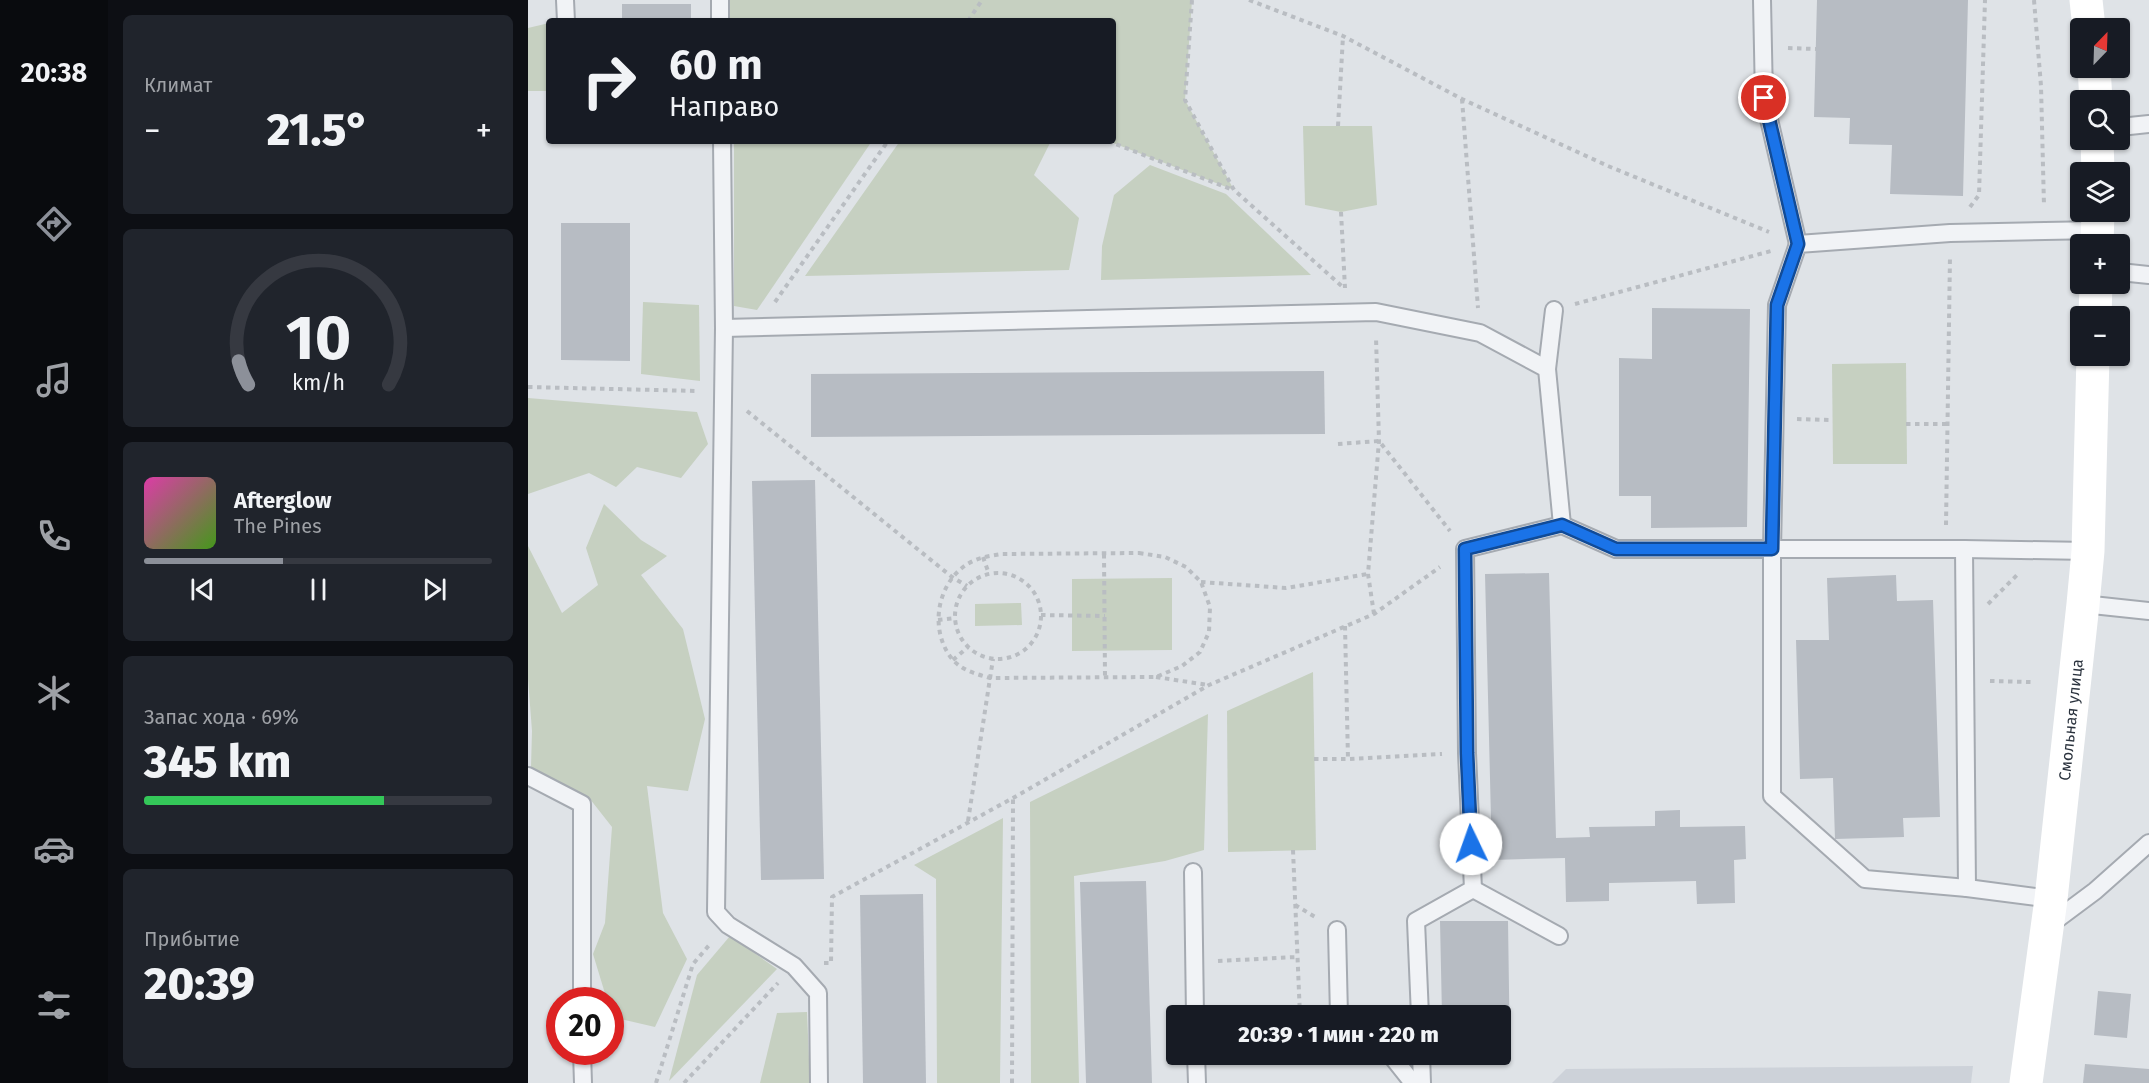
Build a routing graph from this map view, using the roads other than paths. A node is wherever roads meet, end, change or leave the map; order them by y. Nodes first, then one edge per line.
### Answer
1 (565, 0) edge
2 (720, 0) edge
3 (1762, 0) edge
4 (2086, 0) edge
5 (566, 18) edge
6 (720, 18) edge
7 (2088, 18) edge
8 (2149, 124) edge
9 (2130, 126) edge
10 (722, 144) edge
11 (2098, 229) edge
12 (1798, 244) junction
13 (2130, 273) edge
14 (2149, 275) edge
15 (1554, 310) road end
16 (724, 328) junction
17 (2093, 366) edge
18 (1547, 369) junction
19 (1562, 525) junction
20 (1772, 549) junction
21 (1964, 549) junction
22 (2088, 551) junction
23 (2083, 604) junction
24 (2149, 611) edge
25 (528, 776) edge
26 (2149, 843) edge
27 (1193, 872) dead end
28 (1967, 888) junction
29 (1473, 889) junction
30 (2049, 913) junction
31 (1337, 930) dead end
32 (1559, 936) dead end
33 (582, 987) edge
34 (1195, 1005) edge
35 (1338, 1005) edge
36 (1420, 1005) edge
37 (582, 1065) edge
38 (1196, 1065) edge
39 (1399, 1065) edge
40 (1421, 1065) edge
41 (582, 1083) edge
42 (819, 1083) edge
43 (1197, 1083) edge
44 (1413, 1083) edge
45 (1422, 1083) edge
46 (2026, 1083) edge

1 - 5 lane
2 - 6 lane
3 - 12 lane
4 - 7 street
8 - 9 lane
10 - 16 lane
11 - 12 lane
12 - 20 lane
13 - 14 lane
15 - 18 lane
16 - 18 lane
16 - 42 lane
17 - 22 street, Смольная улица
18 - 19 lane
19 - 20 lane
19 - 29 lane
20 - 21 lane
20 - 28 lane
21 - 22 lane
21 - 28 lane
22 - 23 street, Смольная улица
23 - 24 lane
23 - 30 street, Смольная улица
25 - 33 lane
26 - 30 lane
27 - 34 lane
28 - 30 lane
29 - 32 lane
29 - 36 lane
30 - 46 street, Смольная улица
31 - 35 lane
37 - 41 lane
38 - 43 lane
39 - 44 lane
40 - 45 lane

